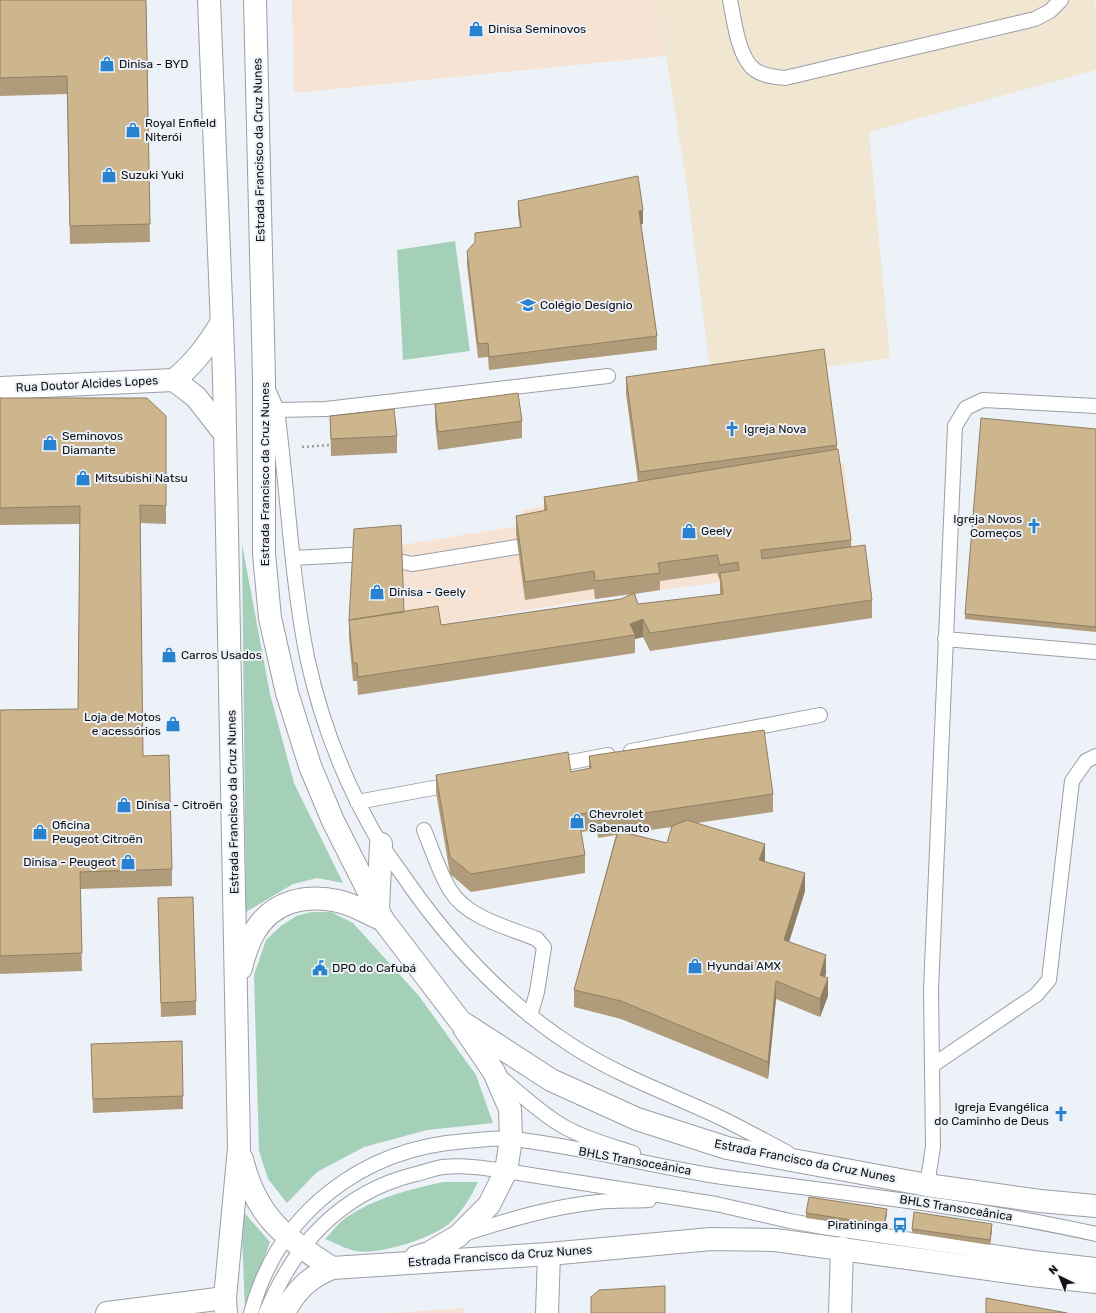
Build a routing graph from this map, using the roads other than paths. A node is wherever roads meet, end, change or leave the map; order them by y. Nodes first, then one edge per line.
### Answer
1 (209, 0) edge
2 (255, 0) edge
3 (730, 0) edge
4 (1061, 0) edge
5 (222, 322) junction
6 (608, 376) dead end
7 (264, 379) junction
8 (174, 380) junction
9 (0, 388) edge
10 (1096, 406) edge
11 (277, 410) junction
12 (225, 434) junction
13 (517, 547) edge
14 (293, 558) junction
15 (945, 639) junction
16 (1096, 652) edge
17 (820, 715) dead end
18 (1096, 756) edge
19 (538, 768) edge
20 (467, 781) edge
21 (357, 802) junction
22 (424, 830) dead end
23 (381, 844) junction
24 (381, 915) junction
25 (236, 982) junction
26 (530, 1016) junction
27 (460, 1021) junction
28 (933, 1065) junction
29 (494, 1072) junction
30 (511, 1139) junction
31 (239, 1148) junction
32 (804, 1161) junction
33 (684, 1170) junction
34 (506, 1171) junction
35 (928, 1185) junction
36 (684, 1199) junction
37 (1096, 1206) edge
38 (1096, 1234) edge
39 (458, 1236) junction
40 (294, 1242) junction
41 (842, 1248) junction
42 (549, 1254) junction
43 (398, 1263) junction
44 (1096, 1265) edge
45 (332, 1268) junction
46 (1096, 1282) edge
47 (226, 1306) edge
48 (106, 1313) edge
49 (251, 1313) edge
50 (266, 1313) edge
51 (284, 1313) edge
52 (547, 1313) edge
53 (840, 1313) edge

1 - 5 main road, Estrada Francisco da Cruz Nunes
2 - 7 main road, Estrada Francisco da Cruz Nunes
3 - 4 lane
5 - 8 main road, Rua Doutor Alcides Lopes
5 - 12 main road, Estrada Francisco da Cruz Nunes
6 - 11 lane
7 - 11 lane
7 - 24 main road, Estrada Francisco da Cruz Nunes
8 - 9 main road, Rua Doutor Alcides Lopes
8 - 12 main road, Rua Doutor Alcides Lopes
10 - 15 lane
11 - 14 lane
12 - 25 main road, Estrada Francisco da Cruz Nunes
13 - 14 lane
14 - 21 lane
15 - 16 lane
15 - 28 lane
17 - 19 lane
18 - 28 lane
20 - 21 lane
21 - 23 lane
22 - 26 lane
23 - 24 main road
23 - 26 lane
24 - 25 main road
24 - 27 main road, Estrada Francisco da Cruz Nunes
25 - 31 main road, Estrada Francisco da Cruz Nunes
26 - 32 lane
27 - 29 main road
27 - 32 main road, Estrada Francisco da Cruz Nunes
28 - 35 lane
29 - 30 main road
29 - 33 lane
30 - 33 lane, BHLS Transoceânica
30 - 34 main road
30 - 40 lane, BHLS Transoceânica
31 - 40 main road
31 - 47 main road
32 - 35 main road, Estrada Francisco da Cruz Nunes
33 - 38 lane, BHLS Transoceânica
34 - 36 lane, BHLS Transoceânica
34 - 39 main road
34 - 40 lane, BHLS Transoceânica
35 - 37 main road, Estrada Francisco da Cruz Nunes
36 - 39 lane
36 - 44 lane, BHLS Transoceânica
39 - 43 main road
40 - 45 main road
40 - 49 lane, BHLS Transoceânica
40 - 50 lane, BHLS Transoceânica
41 - 42 main road, Estrada Francisco da Cruz Nunes
41 - 46 main road, Estrada Francisco da Cruz Nunes
41 - 53 main road
42 - 43 main road, Estrada Francisco da Cruz Nunes
42 - 52 main road
43 - 45 main road, Estrada Francisco da Cruz Nunes
45 - 51 main road
47 - 48 main road

